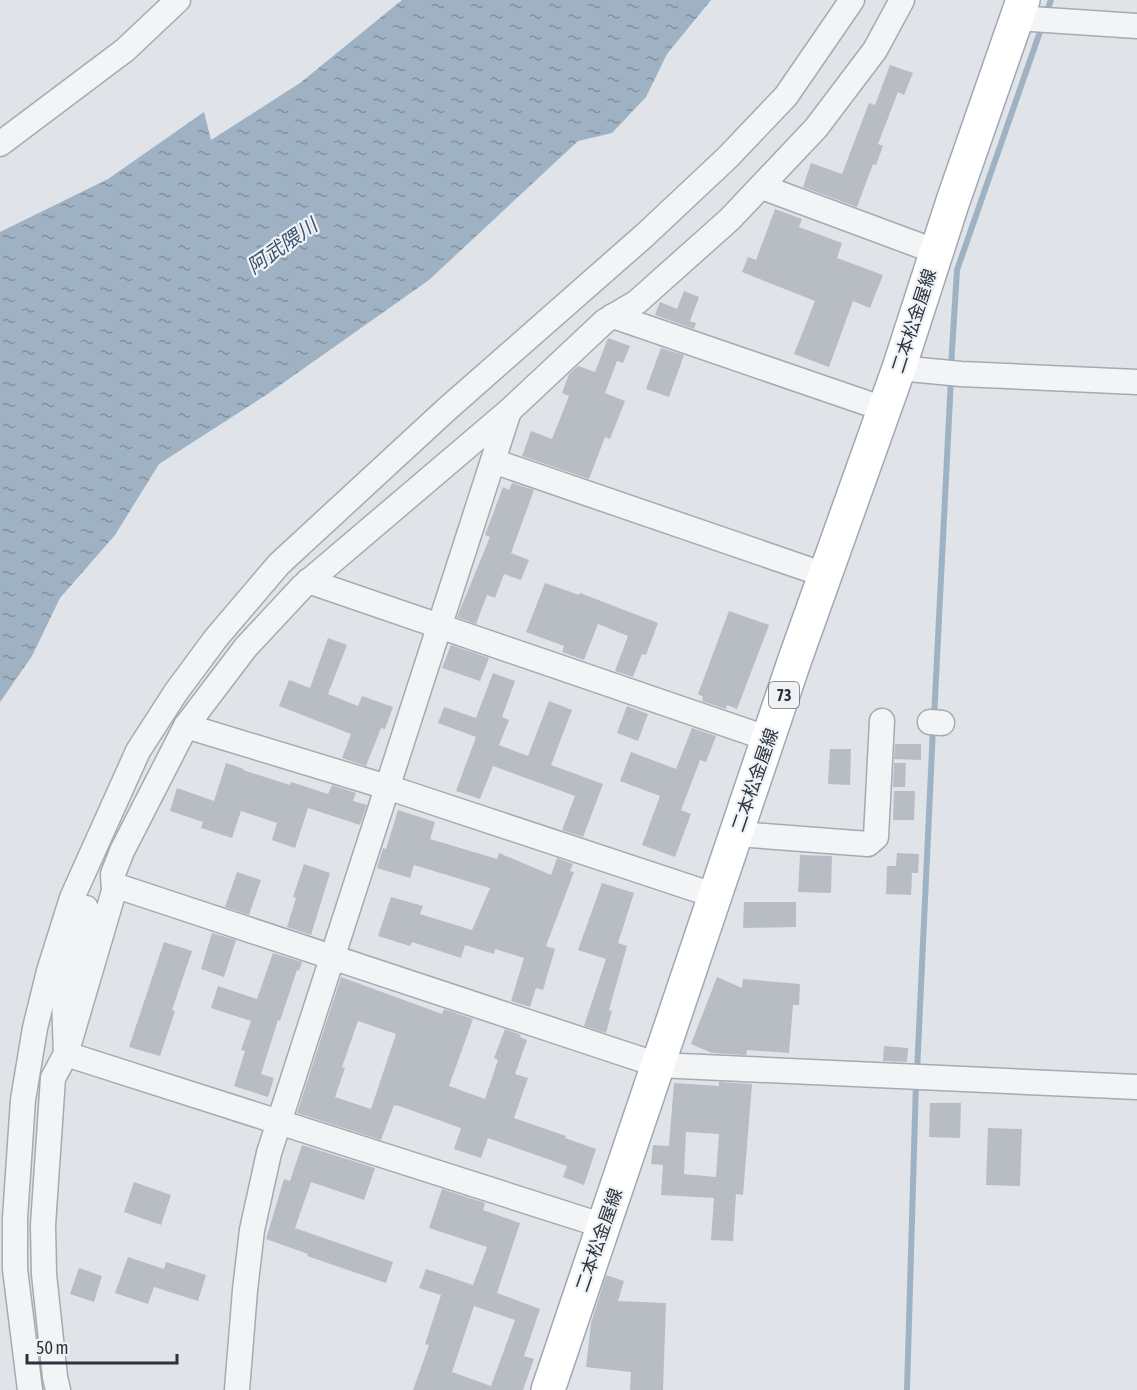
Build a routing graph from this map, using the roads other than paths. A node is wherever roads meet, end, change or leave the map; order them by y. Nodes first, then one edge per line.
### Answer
1 (178, 0) edge
2 (852, 0) edge
3 (902, 0) edge
4 (1030, 15) edge
5 (1137, 26) edge
6 (0, 144) edge
7 (762, 187) junction
8 (937, 252) junction
9 (613, 316) junction
10 (898, 368) junction
11 (1137, 382) edge
12 (884, 409) junction
13 (509, 411) junction
14 (493, 461) junction
15 (825, 575) junction
16 (308, 581) junction
17 (439, 625) junction
18 (882, 721) dead end
19 (186, 726) junction
20 (769, 739) junction
21 (387, 788) junction
22 (737, 834) junction
23 (90, 856) junction
24 (114, 885) junction
25 (716, 896) junction
26 (333, 959) junction
27 (66, 1054) junction
28 (658, 1065) junction
29 (1137, 1087) edge
30 (280, 1122) junction
31 (604, 1226) junction
32 (30, 1390) edge
33 (58, 1390) edge
34 (237, 1390) edge
35 (548, 1390) edge

1 - 6 street
2 - 23 street
3 - 7 street
4 - 5 street
4 - 8 main road, 二本松金屋線 / 73
7 - 8 street
7 - 9 street
8 - 10 main road, 二本松金屋線 / 73
9 - 12 street
9 - 13 street
10 - 11 street
10 - 12 main road, 二本松金屋線 / 73
12 - 15 main road, 二本松金屋線 / 73
13 - 14 street
13 - 16 street
14 - 15 street
14 - 17 street
15 - 20 main road, 二本松金屋線 / 73
16 - 17 street
16 - 19 street
17 - 20 street
17 - 21 street
18 - 22 street
19 - 21 street
19 - 24 street
20 - 22 main road, 二本松金屋線 / 73
21 - 25 street
21 - 26 street
22 - 25 main road, 二本松金屋線 / 73
23 - 27 street
23 - 32 street
24 - 26 street
24 - 27 street
25 - 28 main road, 二本松金屋線 / 73
26 - 28 street
26 - 30 street
27 - 30 street
27 - 33 street
28 - 29 street
28 - 31 main road, 二本松金屋線 / 73
30 - 31 street
30 - 34 street
31 - 35 main road, 二本松金屋線 / 73

